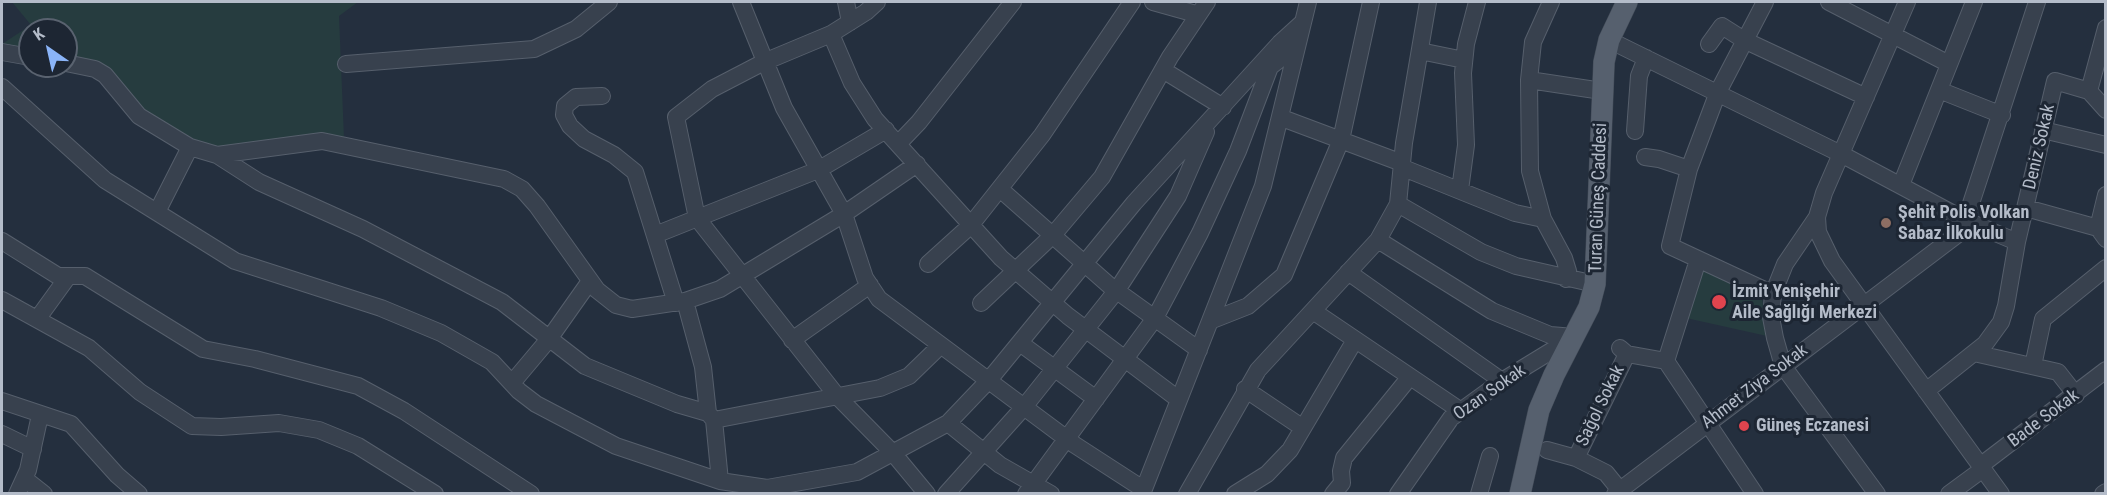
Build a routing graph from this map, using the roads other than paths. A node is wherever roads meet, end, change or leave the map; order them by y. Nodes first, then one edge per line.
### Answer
1 (609, 2) edge
2 (741, 2) edge
3 (846, 2) edge
4 (877, 2) edge
5 (1013, 2) edge
6 (1132, 2) edge
7 (1153, 2) edge
8 (1308, 2) edge
9 (1371, 2) edge
10 (1428, 2) edge
11 (1477, 2) edge
12 (1551, 2) edge
13 (1627, 2) edge
14 (1765, 2) edge
15 (1829, 2) edge
16 (1907, 2) edge
17 (1974, 2) edge
18 (2037, 2) edge
19 (1196, 7) edge
20 (850, 22) junction
21 (1302, 23) junction
22 (2106, 28) edge
23 (831, 34) junction
24 (1893, 36) junction
25 (1609, 40) junction
26 (1744, 40) junction
27 (1709, 44) dead end
28 (1297, 46) junction
29 (1420, 51) junction
30 (2, 52) edge
31 (18, 55) edge
32 (1646, 58) junction
33 (1464, 60) junction
34 (764, 62) junction
35 (346, 64) dead end
36 (1949, 64) junction
37 (78, 65) edge
38 (1163, 70) junction
39 (1529, 80) junction
40 (2, 87) edge
41 (1602, 90) junction
42 (1939, 90) junction
43 (1718, 92) junction
44 (602, 96) dead end
45 (1866, 97) junction
46 (2099, 99) edge
47 (1223, 107) junction
48 (2002, 115) junction
49 (1282, 118) junction
50 (1212, 120) junction
51 (886, 130) junction
52 (2043, 130) junction
53 (1635, 131) dead end
54 (1341, 140) junction
55 (898, 144) junction
56 (2106, 145) edge
57 (190, 147) junction
58 (1841, 154) junction
59 (217, 155) junction
60 (1645, 157) dead end
61 (917, 164) junction
62 (1402, 165) junction
63 (1689, 169) junction
64 (818, 170) junction
65 (1901, 185) junction
66 (1000, 189) junction
67 (1460, 190) junction
68 (2106, 195) edge
69 (1398, 204) junction
70 (2026, 208) junction
71 (157, 212) junction
72 (844, 213) junction
73 (1817, 217) junction
74 (697, 218) junction
75 (1543, 219) junction
76 (1967, 221) junction
77 (970, 226) junction
78 (2102, 234) edge
79 (655, 235) junction
80 (1053, 235) junction
81 (1378, 240) junction
82 (2, 241) edge
83 (2017, 242) junction
84 (1698, 260) junction
85 (1085, 263) junction
86 (928, 264) dead end
87 (2106, 268) edge
88 (1015, 271) junction
89 (1348, 272) junction
90 (742, 277) junction
91 (67, 278) junction
92 (1566, 279) junction
93 (590, 281) junction
94 (1595, 284) junction
95 (870, 285) junction
96 (1117, 290) junction
97 (1773, 294) junction
98 (2, 300) edge
99 (680, 302) junction
100 (1052, 302) junction
101 (981, 303) dead end
102 (1864, 306) junction
103 (1313, 312) junction
104 (38, 318) junction
105 (1155, 318) junction
106 (1210, 321) junction
107 (1085, 329) junction
108 (1574, 337) junction
109 (549, 339) junction
110 (792, 340) junction
111 (1355, 340) junction
112 (1020, 343) junction
113 (941, 345) junction
114 (1199, 350) junction
115 (1974, 353) junction
116 (1125, 360) junction
117 (1666, 361) junction
118 (1783, 366) junction
119 (2033, 366) junction
120 (1054, 368) junction
121 (2106, 370) edge
122 (1409, 378) junction
123 (989, 380) junction
124 (1502, 381) junction
125 (512, 383) junction
126 (1245, 389) junction
127 (1926, 392) junction
128 (2076, 395) junction
129 (837, 396) junction
130 (1096, 399) junction
131 (1178, 399) junction
132 (2, 401) edge
133 (1024, 407) junction
134 (1461, 411) junction
135 (40, 415) junction
136 (711, 416) junction
137 (948, 423) junction
138 (1706, 423) junction
139 (1303, 428) junction
140 (2, 434) edge
141 (1066, 438) junction
142 (33, 449) junction
143 (1547, 450) dead end
144 (892, 453) junction
145 (985, 453) junction
146 (1490, 456) dead end
147 (1576, 458) junction
148 (1982, 467) junction
149 (720, 481) junction
150 (21, 486) edge
151 (800, 489) edge
152 (1030, 489) edge
153 (1143, 491) edge
154 (1194, 491) edge
155 (1619, 492) edge
156 (1479, 493) edge
157 (44, 494) edge
158 (139, 494) edge
159 (435, 494) edge
160 (531, 494) edge
161 (927, 494) edge
162 (945, 494) edge
163 (1051, 494) edge
164 (1236, 494) edge
165 (1333, 494) edge
166 (1398, 494) edge
167 (1520, 494) edge
168 (1755, 494) edge
169 (1877, 494) edge
170 (1949, 494) edge
171 (2001, 494) edge

1 - 35 street
2 - 34 street
3 - 20 street
4 - 20 street
5 - 55 street
6 - 66 street
7 - 19 street
8 - 21 street
9 - 54 street
10 - 29 street
11 - 33 street
12 - 39 street
13 - 25 main road, Turan Güneş Caddesi
14 - 26 street
15 - 24 street
16 - 24 street
17 - 36 street
18 - 48 street, Ahmet Ziya Sokak
19 - 38 street
20 - 23 street
21 - 28 street
21 - 47 street
22 - 46 street
23 - 34 street
23 - 51 street
24 - 36 street
24 - 45 street
25 - 32 street
25 - 41 main road, Turan Güneş Caddesi
26 - 27 street
26 - 43 street
26 - 45 street
28 - 49 street
28 - 105 street
29 - 33 street
29 - 62 street
30 - 31 street
32 - 43 street
32 - 53 street
33 - 67 street
34 - 64 street
34 - 74 street
36 - 42 street
37 - 57 street
38 - 47 street
38 - 80 street
39 - 41 street
39 - 75 street
40 - 71 street
41 - 94 main road, Turan Güneş Caddesi
42 - 48 street
42 - 65 street
43 - 58 street
43 - 63 street
44 - 79 street
45 - 58 street
46 - 52 street, Deniz Sokak
47 - 50 street
48 - 76 street, Ahmet Ziya Sokak
49 - 54 street
49 - 106 street
50 - 85 street
50 - 96 street
51 - 55 street
51 - 64 street
52 - 56 street
52 - 70 street, Deniz Sokak
54 - 62 street
54 - 106 street
55 - 61 street
57 - 59 street
57 - 71 street
58 - 65 street
58 - 73 street
59 - 93 street
59 - 109 street
60 - 63 street
61 - 72 street
61 - 77 street
62 - 67 street
62 - 69 street
63 - 84 street
64 - 72 street
64 - 74 street
65 - 76 street
66 - 77 street
66 - 80 street
67 - 75 street
68 - 78 street
69 - 81 street
69 - 92 street
70 - 78 street
70 - 83 street, Deniz Sokak
71 - 125 street
72 - 90 street
72 - 95 street
73 - 97 street
73 - 102 street
74 - 79 street
74 - 90 street
75 - 92 street
76 - 83 street
76 - 102 street, Ahmet Ziya Sokak
77 - 86 street
77 - 88 street
79 - 99 street
80 - 85 street
80 - 88 street
81 - 89 street
81 - 108 street
82 - 91 street
83 - 115 street, Deniz Sokak
84 - 97 street
84 - 117 street
85 - 96 street
85 - 100 street
87 - 119 street
88 - 100 street
88 - 101 street
89 - 103 street
89 - 124 street
90 - 99 street
90 - 110 street
91 - 104 street
91 - 160 street
92 - 94 street
93 - 99 street
93 - 109 street
94 - 108 main road, Turan Güneş Caddesi
95 - 110 street
95 - 113 street
96 - 105 street
96 - 107 street
97 - 118 street
98 - 104 street
99 - 136 street
100 - 107 street
100 - 112 street
102 - 118 street, Ahmet Ziya Sokak
102 - 127 street
103 - 111 street
103 - 126 street
104 - 159 street
105 - 114 street
105 - 116 street
106 - 114 street
107 - 116 street
107 - 120 street
108 - 124 street, Ozan Sokak
108 - 167 main road, Turan Güneş Caddesi
109 - 125 street
109 - 136 street
110 - 129 street
111 - 122 street
111 - 139 street
112 - 120 street
112 - 123 street
113 - 123 street
113 - 129 street
114 - 131 street
115 - 119 street
115 - 127 street, Deniz Sokak
116 - 130 street
116 - 131 street
117 - 138 street
117 - 147 street, Sağol Sokak
118 - 138 street, Ahmet Ziya Sokak
118 - 169 street
119 - 128 street
120 - 130 street
120 - 133 street
121 - 128 street, Bade Sokak
122 - 134 street
122 - 165 street
123 - 133 street
123 - 137 street
124 - 134 street, Ozan Sokak
125 - 149 street
126 - 139 street
126 - 154 street
127 - 148 street
128 - 148 street, Bade Sokak
129 - 136 street
129 - 144 street
130 - 141 street
131 - 153 street
132 - 135 street
133 - 141 street
133 - 145 street
134 - 166 street, Ozan Sokak
135 - 142 street
135 - 158 street
136 - 149 street
137 - 144 street
137 - 145 street
138 - 155 street, Ahmet Ziya Sokak
138 - 168 street
139 - 164 street
140 - 142 street
141 - 152 street
141 - 153 street
142 - 150 street
143 - 147 street
144 - 151 street
144 - 161 street
145 - 152 street
145 - 162 street
146 - 156 street
147 - 155 street
148 - 170 street, Bade Sokak
148 - 171 street
149 - 151 street
150 - 157 street
152 - 163 street

